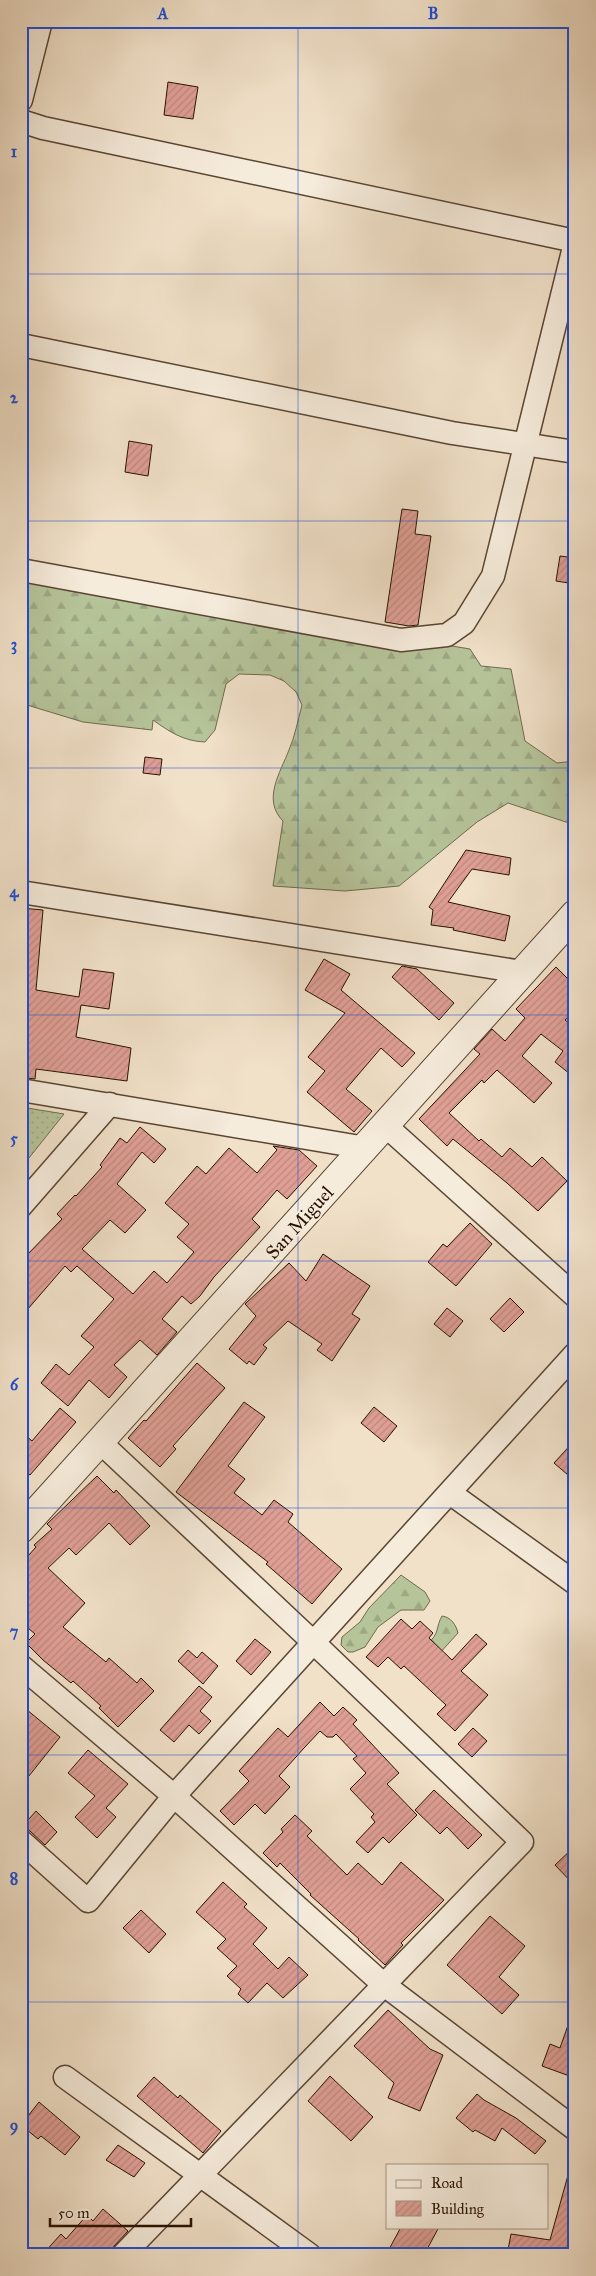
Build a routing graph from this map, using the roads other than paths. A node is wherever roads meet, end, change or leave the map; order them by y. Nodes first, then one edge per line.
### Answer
1 (41, 21) edge
2 (21, 100) edge
3 (21, 121) edge
4 (575, 242) edge
5 (21, 345) edge
6 (525, 444) junction
7 (575, 452) edge
8 (21, 570) edge
9 (21, 892) edge
10 (575, 914) edge
11 (522, 972) junction
12 (21, 1090) edge
13 (110, 1104) junction
14 (386, 1126) junction
15 (366, 1148) junction
16 (21, 1206) edge
17 (575, 1296) edge
18 (575, 1354) edge
19 (100, 1442) junction
20 (450, 1493) junction
21 (23, 1522) edge
22 (575, 1582) edge
23 (313, 1642) junction
24 (21, 1666) edge
25 (174, 1796) junction
26 (21, 1841) edge
27 (383, 1984) junction
28 (65, 2077) dead end
29 (575, 2129) edge
30 (199, 2175) junction
31 (122, 2255) edge
32 (310, 2255) edge

1 - 2 street
3 - 4 street
4 - 6 street
5 - 6 street
6 - 7 street
6 - 8 street
9 - 11 street
10 - 11 street, San Miguel
11 - 14 street, San Miguel
12 - 13 street
13 - 15 street
13 - 16 street
14 - 15 street, San Miguel
14 - 17 street
15 - 19 street, San Miguel
18 - 20 street
19 - 21 street, San Miguel
19 - 23 street
20 - 22 street
20 - 23 street
23 - 25 street
23 - 27 street
24 - 25 street
25 - 26 street
25 - 27 street
27 - 29 street
27 - 30 street
28 - 30 street
30 - 31 street
30 - 32 street

